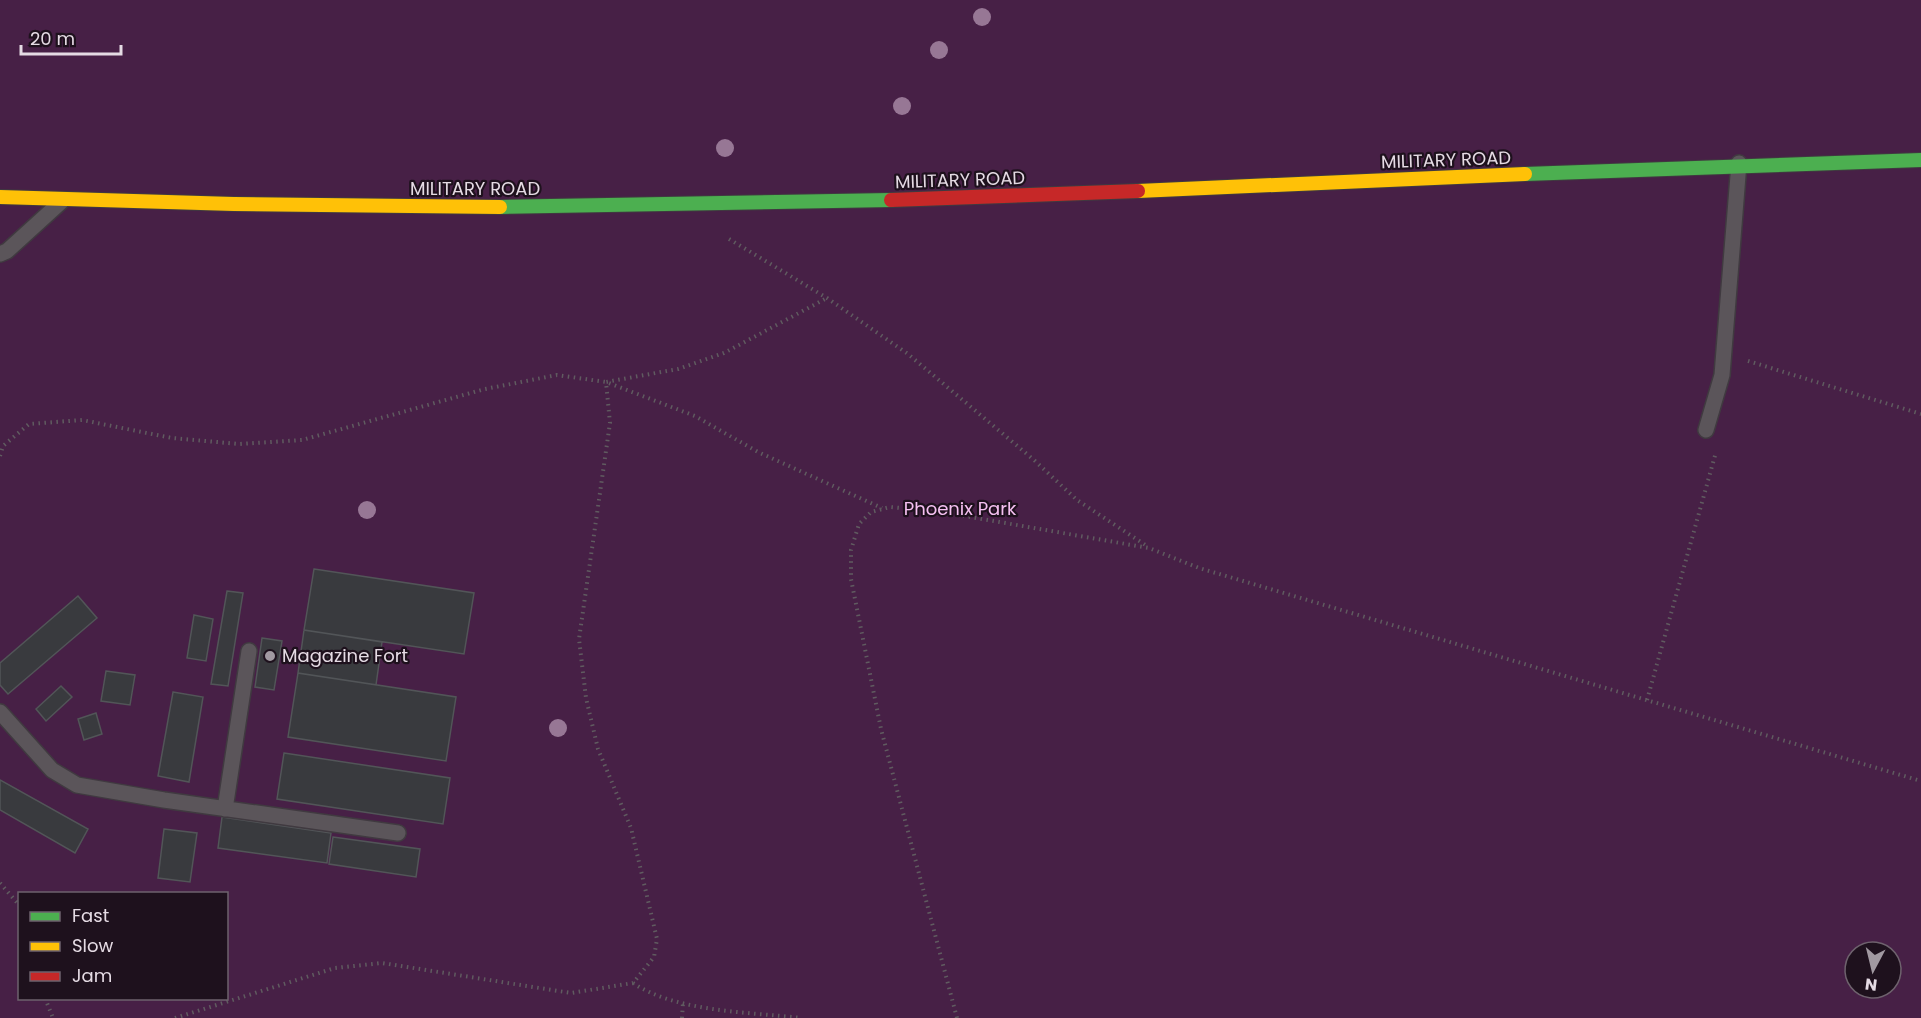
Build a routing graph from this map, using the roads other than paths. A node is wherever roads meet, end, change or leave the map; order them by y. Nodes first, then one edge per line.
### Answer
1 (1921, 160) edge
2 (1740, 163) junction
3 (0, 197) edge
4 (64, 199) junction
5 (0, 254) edge
6 (1706, 430) dead end
7 (249, 651) dead end
8 (0, 712) edge
9 (225, 809) junction
10 (398, 833) dead end

1 - 2 street, MILITARY ROAD
2 - 4 street, MILITARY ROAD
2 - 6 lane
3 - 4 street, MILITARY ROAD
4 - 5 lane
7 - 9 lane
8 - 9 lane
9 - 10 lane

